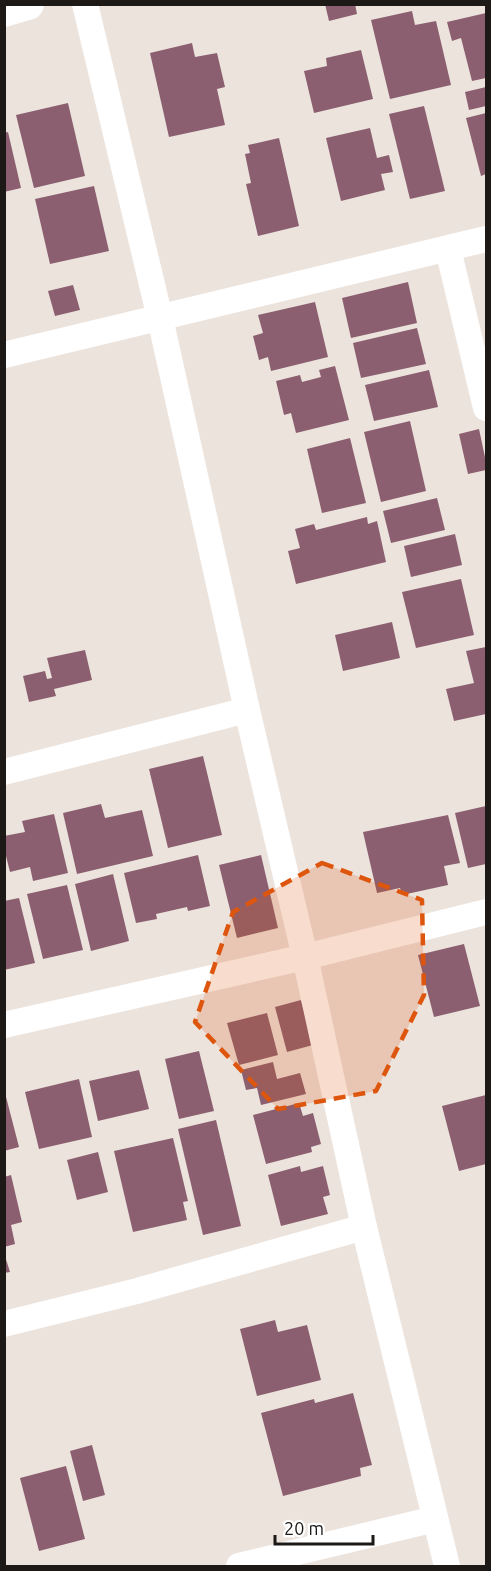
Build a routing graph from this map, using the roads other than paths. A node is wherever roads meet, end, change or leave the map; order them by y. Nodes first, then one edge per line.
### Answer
1 (28, 4) edge
2 (85, 4) edge
3 (4, 10) edge
4 (486, 239) edge
5 (448, 249) junction
6 (160, 318) junction
7 (4, 355) edge
8 (486, 408) edge
9 (247, 710) junction
10 (4, 772) edge
11 (486, 912) edge
12 (304, 957) junction
13 (4, 1025) edge
14 (364, 1227) junction
15 (4, 1324) edge
16 (435, 1518) junction
17 (239, 1566) edge
18 (447, 1566) edge

1 - 3 street
2 - 6 street
4 - 5 street
5 - 6 street
5 - 8 street
6 - 7 street
6 - 9 street
9 - 10 street
9 - 12 street
11 - 12 street
12 - 13 street
12 - 14 street
14 - 15 street
14 - 16 street
16 - 17 street
16 - 18 street

